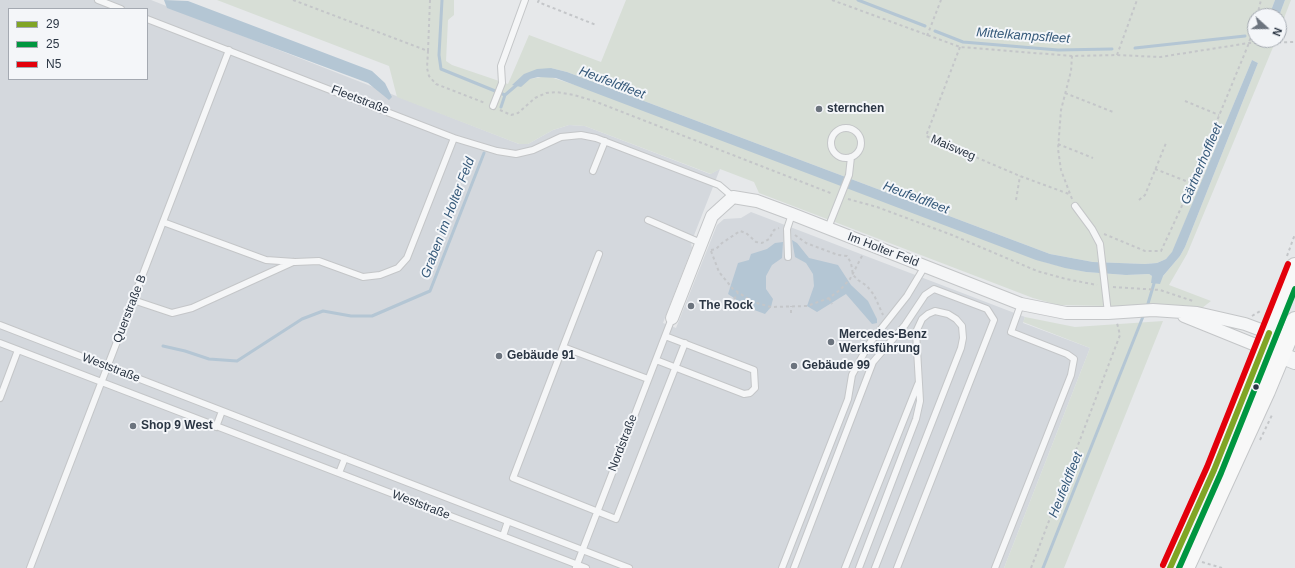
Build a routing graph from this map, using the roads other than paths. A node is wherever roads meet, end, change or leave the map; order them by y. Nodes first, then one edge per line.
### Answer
1 (98, 0) edge
2 (525, 0) edge
3 (118, 8) edge
4 (148, 19) edge
5 (229, 50) junction
6 (493, 105) road end
7 (454, 138) junction
8 (605, 141) junction
9 (851, 157) junction
10 (593, 171) dead end
11 (733, 197) junction
12 (1075, 206) road end
13 (792, 214) junction
14 (648, 220) dead end
15 (163, 222) junction
16 (828, 228) junction
17 (706, 246) junction
18 (599, 254) dead end
19 (788, 257) dead end
20 (295, 262) junction
21 (925, 266) junction
22 (1295, 266) edge
23 (133, 300) junction
24 (1022, 304) junction
25 (1108, 313) junction
26 (672, 318) joint
27 (1295, 321) edge
28 (0, 325) edge
29 (665, 336) junction
30 (1266, 340) junction
31 (685, 343) junction
32 (0, 344) edge
33 (563, 347) junction
34 (18, 350) junction
35 (1290, 350) edge
36 (656, 360) junction
37 (108, 366) junction
38 (676, 367) junction
39 (648, 379) junction
40 (920, 379) junction
41 (102, 383) junction
42 (0, 398) edge
43 (222, 411) junction
44 (216, 427) junction
45 (345, 458) junction
46 (339, 473) junction
47 (597, 512) junction
48 (508, 521) junction
49 (503, 536) junction
50 (582, 549) junction
51 (576, 566) edge
52 (30, 568) edge
53 (586, 568) edge
54 (629, 568) edge
55 (782, 568) edge
56 (794, 568) edge
57 (845, 568) edge
58 (859, 568) edge
59 (875, 568) edge
60 (897, 568) edge
61 (995, 568) edge
62 (1170, 568) edge
63 (1185, 568) edge

1 - 3 lane
2 - 6 lane
4 - 5 lane, Fleetstraße
5 - 7 lane, Fleetstraße
5 - 15 lane, Querstraße B
7 - 8 lane, Fleetstraße
7 - 20 lane
8 - 10 lane
8 - 11 lane
9 - 9 lane
9 - 16 lane
11 - 13 street, Im Holter Feld
11 - 17 street
12 - 25 lane
13 - 16 street, Im Holter Feld
13 - 19 lane
14 - 17 lane
15 - 20 lane
15 - 23 lane, Querstraße B
16 - 21 street, Im Holter Feld
17 - 26 street
18 - 33 lane
20 - 23 lane
21 - 24 street, Im Holter Feld
21 - 55 lane
22 - 30 main road
23 - 37 lane, Querstraße B
24 - 25 street, Im Holter Feld
24 - 61 lane
25 - 30 street, Im Holter Feld
26 - 29 lane, Nordstraße
27 - 35 main road
28 - 37 lane, Weststraße
29 - 31 lane
29 - 36 lane, Nordstraße
30 - 35 street
30 - 62 main road
31 - 38 lane
31 - 38 lane
32 - 34 lane, Weststraße
33 - 39 lane
33 - 47 lane
34 - 41 lane, Weststraße
34 - 42 lane
35 - 63 main road
36 - 38 lane
36 - 39 lane, Nordstraße
37 - 41 lane, Querstraße B
37 - 43 lane, Weststraße
38 - 47 lane
39 - 47 lane, Nordstraße
40 - 57 lane
40 - 58 lane
40 - 59 lane
41 - 44 lane, Weststraße
41 - 52 lane, Querstraße B
43 - 44 lane
43 - 45 lane, Weststraße
44 - 46 lane, Weststraße
45 - 46 lane
45 - 48 lane, Weststraße
46 - 49 lane, Weststraße
47 - 50 lane, Nordstraße
48 - 49 lane
48 - 50 lane, Weststraße
49 - 51 lane, Weststraße
50 - 51 lane, Nordstraße
50 - 54 lane, Weststraße
51 - 53 lane, Weststraße
56 - 60 lane

